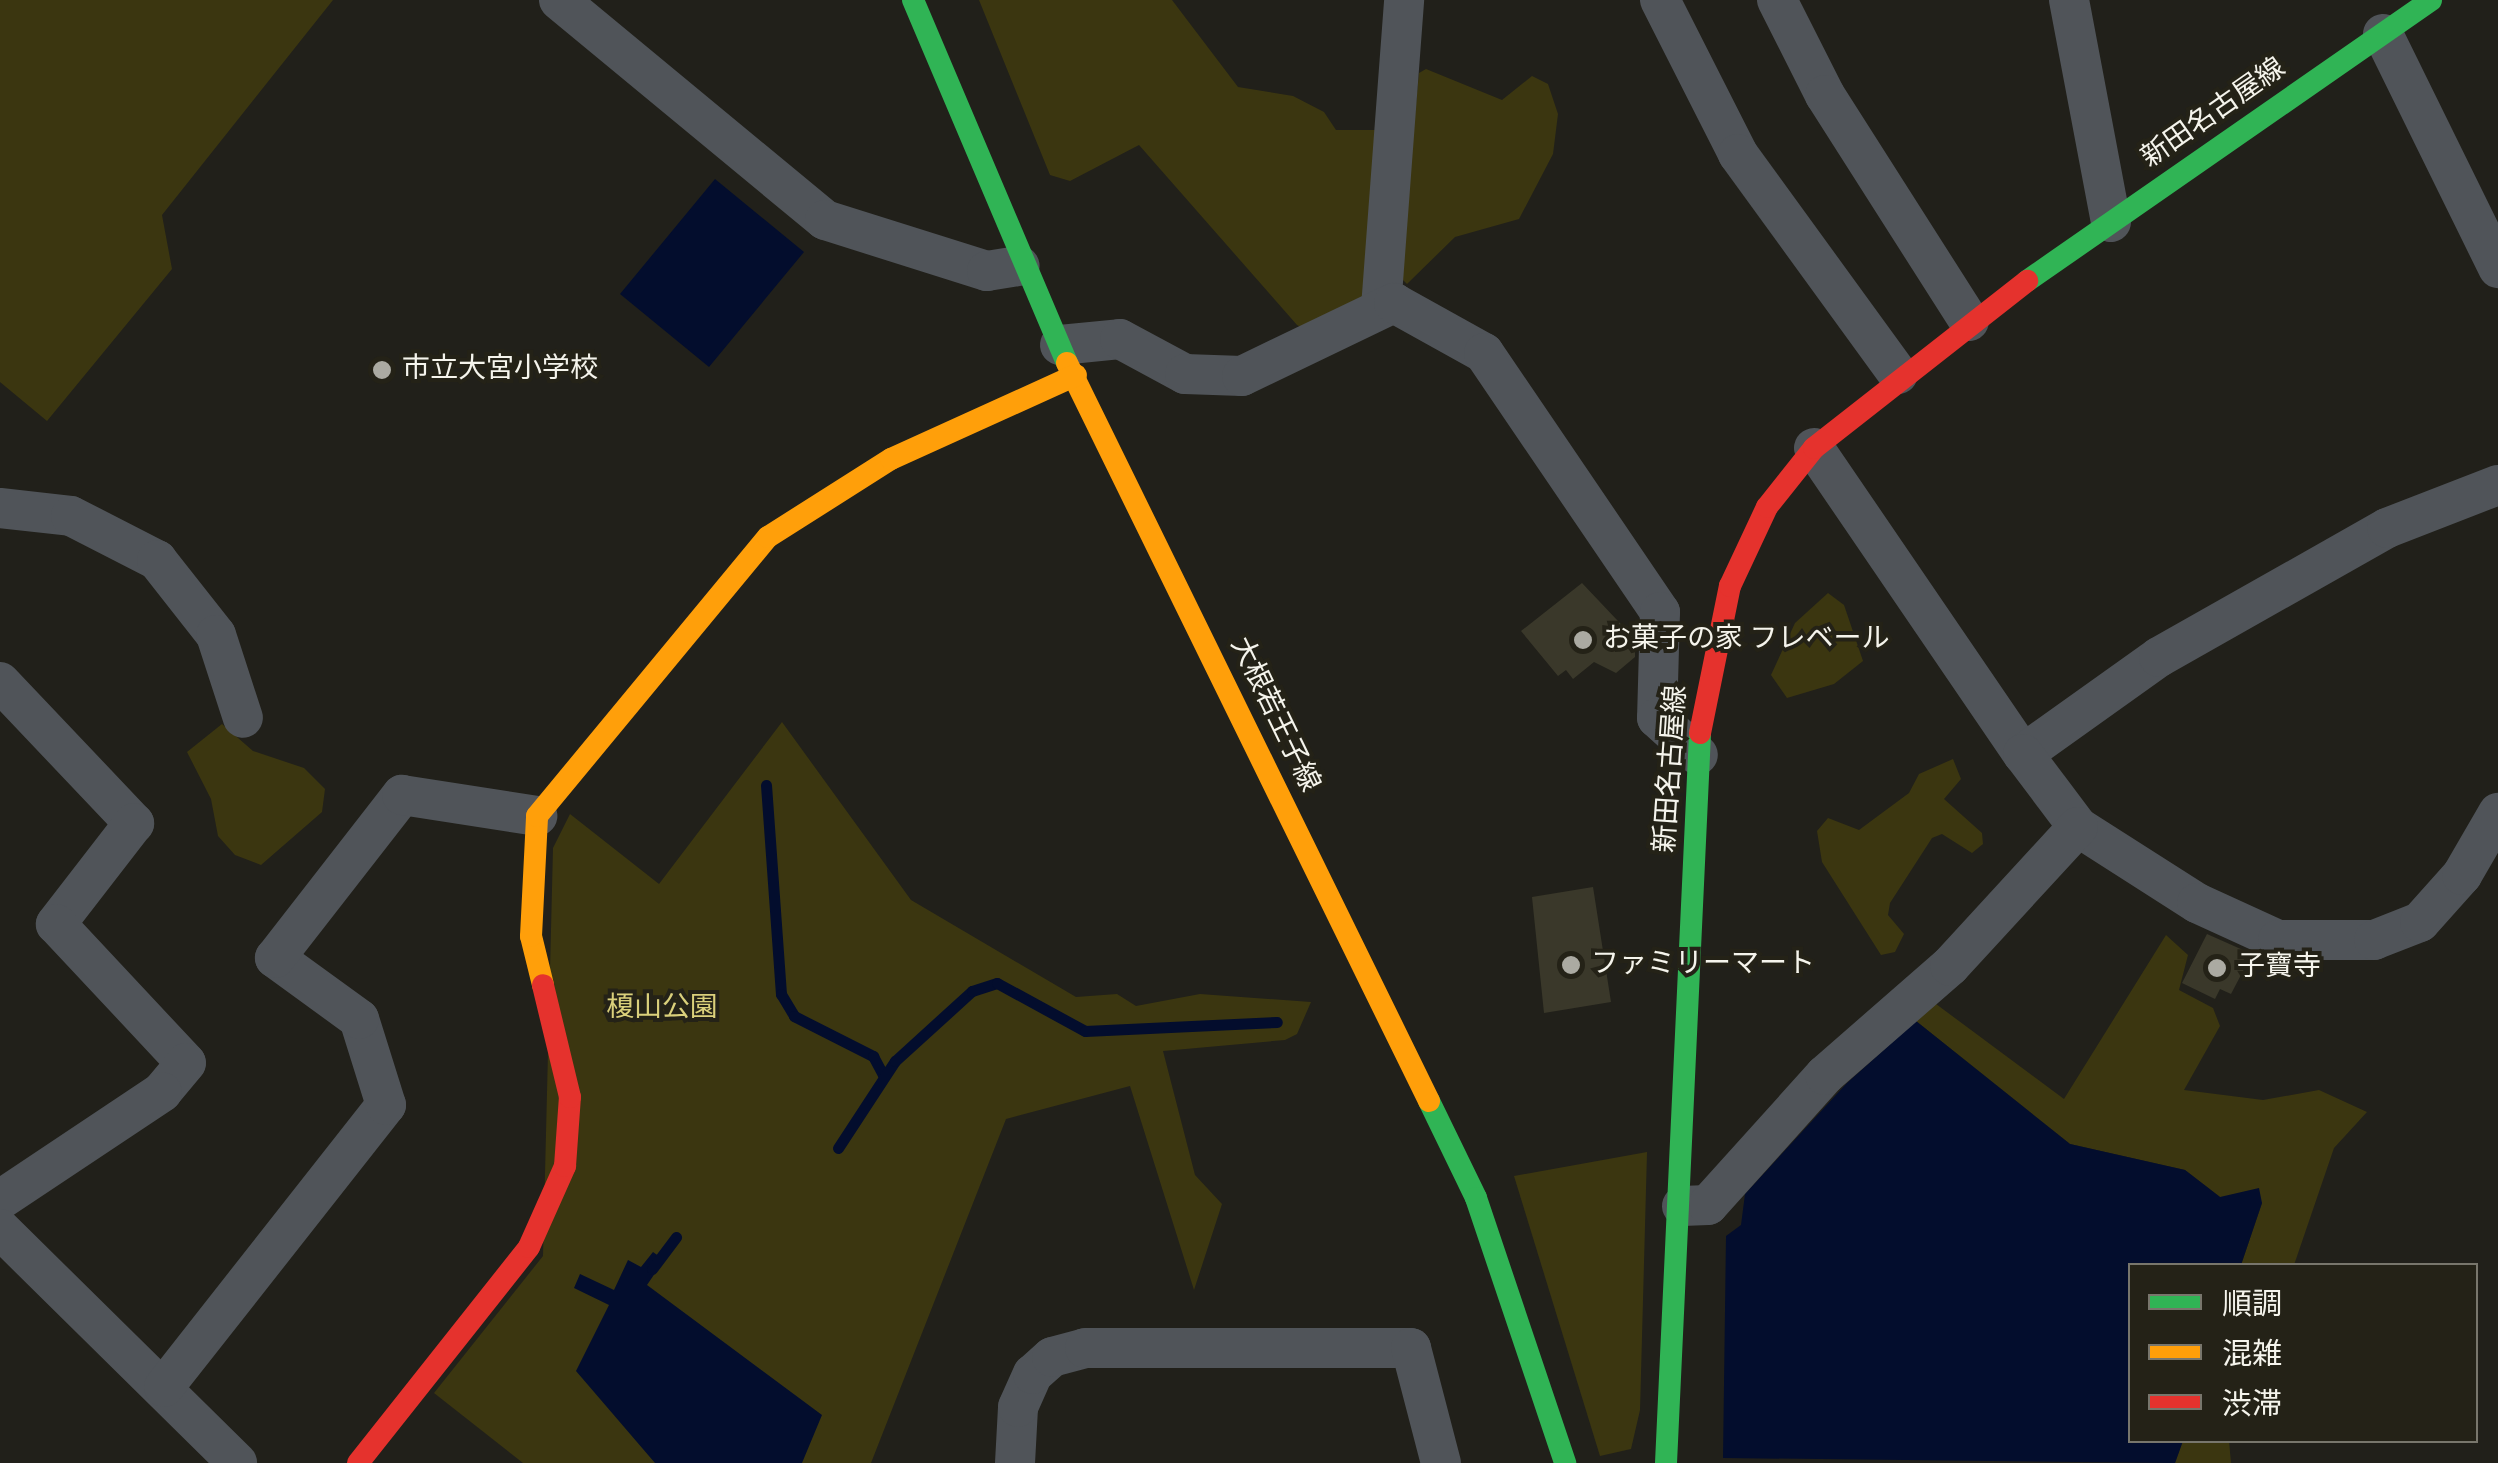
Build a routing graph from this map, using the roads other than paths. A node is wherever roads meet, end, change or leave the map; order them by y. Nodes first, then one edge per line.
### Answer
1 (559, 0) edge
2 (912, 0) edge
3 (1404, 0) edge
4 (1660, 0) edge
5 (1777, 0) edge
6 (2068, 0) edge
7 (2432, 0) edge
8 (2383, 34) junction
9 (2111, 222) junction
10 (1020, 266) junction
11 (2498, 268) edge
12 (1382, 308) junction
13 (1968, 321) junction
14 (1068, 360) junction
15 (1898, 374) junction
16 (1814, 448) junction
17 (2498, 485) edge
18 (0, 508) edge
19 (0, 682) edge
20 (243, 718) dead end
21 (2023, 754) junction
22 (1698, 755) junction
23 (2498, 813) edge
24 (537, 816) junction
25 (2078, 826) junction
26 (0, 1200) edge
27 (1682, 1206) junction
28 (0, 1230) edge
29 (164, 1387) junction
30 (237, 1463) edge
31 (358, 1463) edge
32 (1015, 1463) edge
33 (1441, 1463) edge
34 (1564, 1463) edge
35 (1666, 1463) edge

1 - 10 street
2 - 10 street, 大根若王子線
3 - 12 street
4 - 15 street
5 - 13 street
6 - 9 street
7 - 8 street, 新田名古屋線
8 - 9 street, 新田名古屋線
8 - 11 street
9 - 13 street, 新田名古屋線
10 - 14 street, 大根若王子線
12 - 14 street
12 - 22 street
13 - 15 street, 新田名古屋線
14 - 24 street
14 - 34 street, 大根若王子線
15 - 16 street, 新田名古屋線
16 - 21 street
16 - 22 street, 新田名古屋線
17 - 21 street
18 - 20 street
19 - 26 street
21 - 25 street
22 - 27 street, 新田名古屋線
23 - 25 street
24 - 29 street
24 - 31 street
25 - 27 street
27 - 35 street, 新田名古屋線
28 - 29 street
29 - 30 street
32 - 33 street

